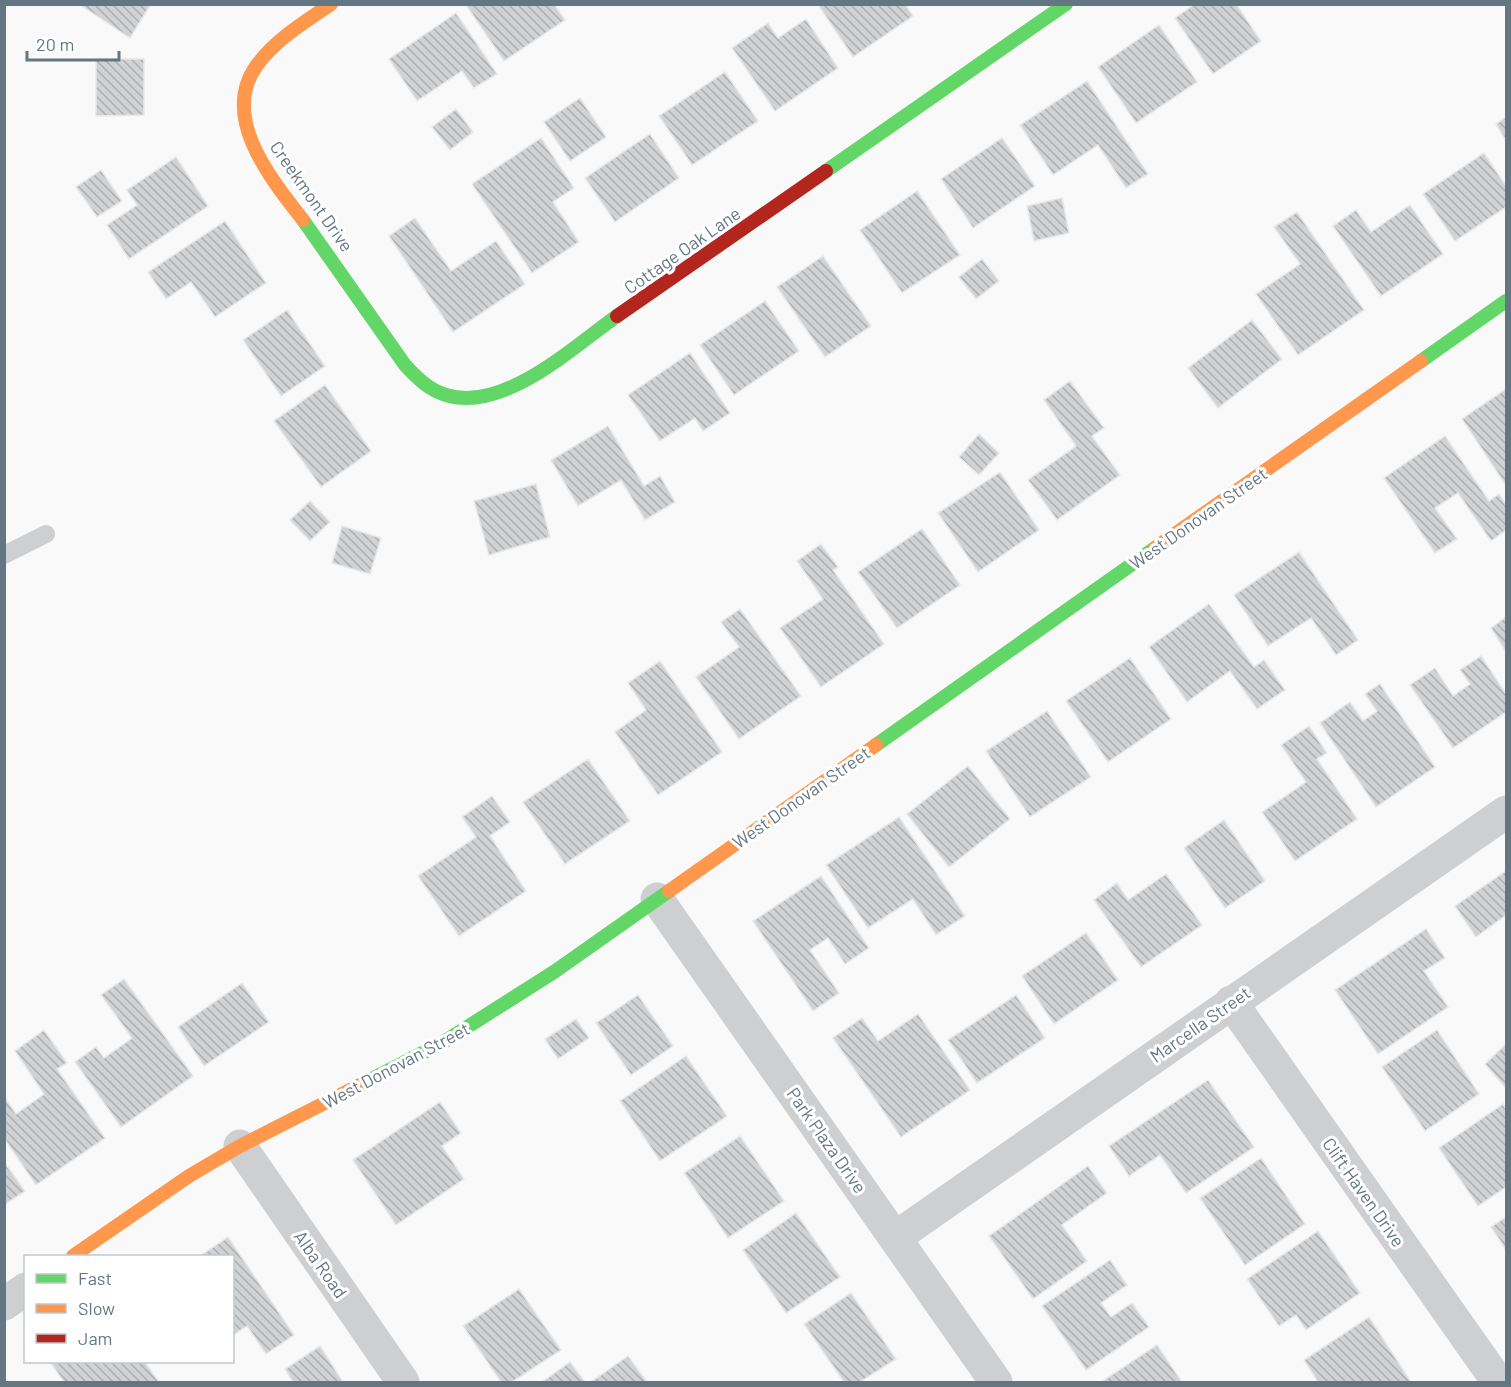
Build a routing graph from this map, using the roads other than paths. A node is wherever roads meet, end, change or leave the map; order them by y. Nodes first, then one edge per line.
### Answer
1 (331, 4) edge
2 (1066, 4) edge
3 (340, 268) joint
4 (1506, 301) edge
5 (46, 534) dead end
6 (4, 555) edge
7 (1506, 812) edge
8 (657, 899) junction
9 (1231, 1002) junction
10 (240, 1146) junction
11 (896, 1237) junction
12 (75, 1255) edge
13 (24, 1290) edge
14 (4, 1304) edge
15 (403, 1383) edge
16 (996, 1383) edge
17 (1498, 1383) edge

1 - 3 street, Creekmont Drive
2 - 3 street, Cottage Oak Lane
4 - 8 street, West Donovan Street
5 - 6 lane
7 - 9 street, Marcella Street
8 - 10 street, West Donovan Street
8 - 11 street, Park Plaza Drive
9 - 11 street, Marcella Street
9 - 17 street, Clift Haven Drive
10 - 12 street, West Donovan Street
10 - 15 street, Alba Road
11 - 16 street, Park Plaza Drive
13 - 14 street

